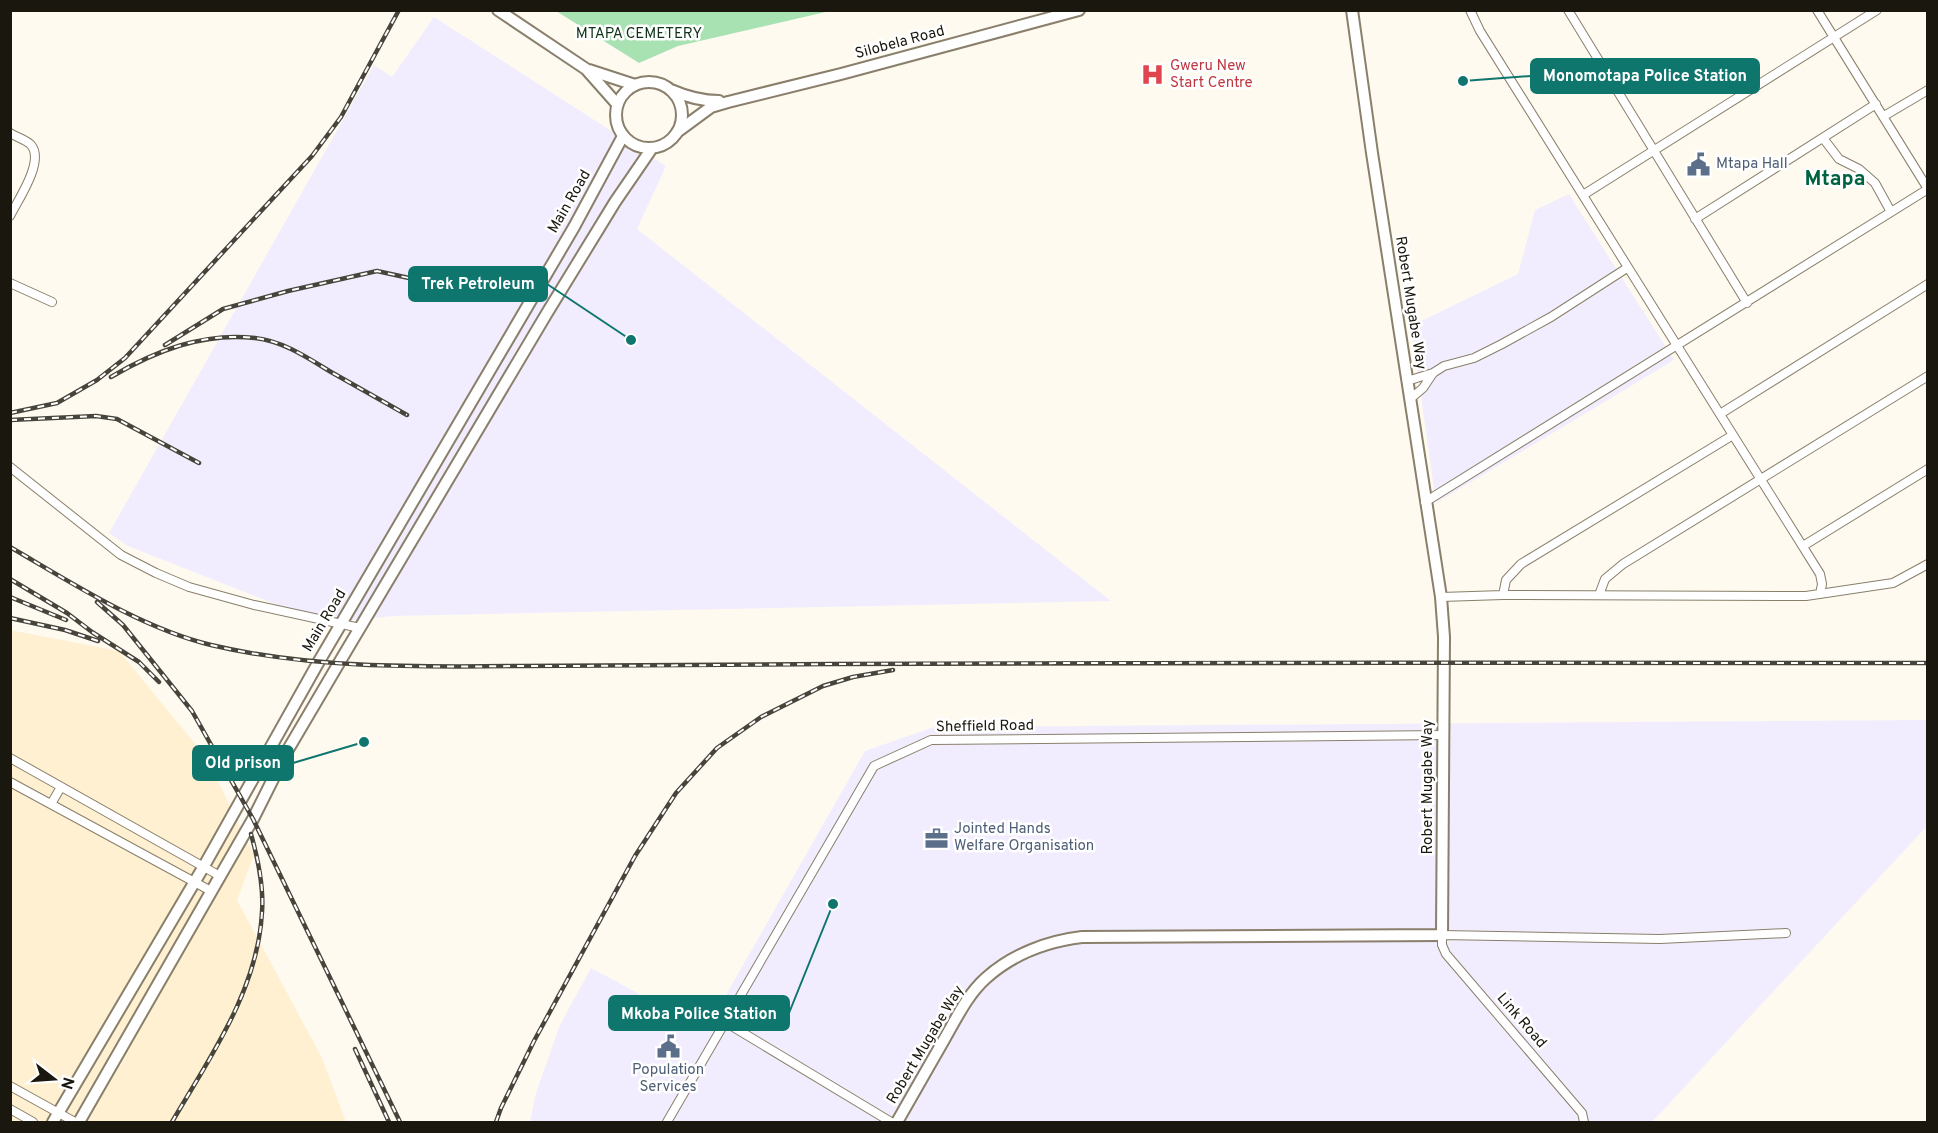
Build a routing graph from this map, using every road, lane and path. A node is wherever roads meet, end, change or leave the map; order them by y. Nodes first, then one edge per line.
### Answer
1 (498, 10) edge
2 (1080, 10) edge
3 (1352, 10) edge
4 (1470, 10) edge
5 (1568, 10) edge
6 (1817, 10) edge
7 (1877, 10) edge
8 (1833, 39) junction
9 (586, 69) junction
10 (635, 85) junction
11 (668, 88) junction
12 (1928, 90) edge
13 (729, 102) junction
14 (617, 104) junction
15 (1876, 104) junction
16 (1884, 117) junction
17 (677, 132) junction
18 (10, 133) edge
19 (623, 136) junction
20 (1823, 138) junction
21 (652, 148) junction
22 (1655, 152) junction
23 (1928, 189) edge
24 (1583, 195) junction
25 (1891, 212) junction
26 (10, 216) edge
27 (1695, 219) junction
28 (1627, 268) junction
29 (10, 283) edge
30 (1928, 284) edge
31 (52, 302) dead end
32 (1747, 303) junction
33 (1677, 346) junction
34 (1433, 372) junction
35 (1928, 376) edge
36 (1407, 381) junction
37 (1410, 399) junction
38 (1720, 414) junction
39 (1733, 435) junction
40 (10, 467) edge
41 (1928, 470) edge
42 (1761, 478) junction
43 (419, 491) junction
44 (436, 500) junction
45 (1425, 502) junction
46 (1803, 546) junction
47 (1928, 564) edge
48 (1820, 594) junction
49 (1503, 595) junction
50 (1599, 595) junction
51 (1441, 597) junction
52 (341, 624) junction
53 (360, 628) junction
54 (1443, 735) junction
55 (10, 758) edge
56 (10, 782) edge
57 (61, 787) junction
58 (51, 804) junction
59 (204, 866) junction
60 (220, 876) junction
61 (194, 882) junction
62 (212, 891) junction
63 (1786, 933) dead end
64 (1442, 935) junction
65 (134, 986) junction
66 (150, 997) junction
67 (725, 1022) junction
68 (10, 1086) edge
69 (10, 1109) edge
70 (56, 1118) edge
71 (33, 1122) edge
72 (77, 1122) edge
73 (667, 1122) edge
74 (891, 1122) edge
75 (897, 1122) edge
76 (1584, 1122) edge

1 - 9 main road
2 - 13 main road, Silobela Road
3 - 36 main road, Robert Mugabe Way
4 - 24 street
5 - 22 street
6 - 8 street
7 - 8 street
8 - 15 street
8 - 22 street
9 - 10 main road
9 - 14 main road
10 - 11 main road
10 - 14 main road
11 - 13 main road, Silobela Road
11 - 17 main road
12 - 16 street
13 - 17 main road, Silobela Road
14 - 19 main road
15 - 16 street
15 - 20 street
16 - 23 street
17 - 21 main road
18 - 26 street
19 - 21 main road
19 - 43 main road, Main Road
20 - 25 street
20 - 27 street
21 - 44 main road
22 - 24 street
22 - 27 street
23 - 25 street
24 - 28 street
25 - 32 street
27 - 32 street
28 - 33 street
28 - 34 street
29 - 31 street
30 - 38 street
32 - 33 street
33 - 38 street
33 - 45 street
34 - 36 street
34 - 37 street
35 - 42 street
36 - 37 main road, Robert Mugabe Way
37 - 45 main road, Robert Mugabe Way
38 - 39 street
39 - 42 street
39 - 49 street
40 - 52 street
41 - 46 street
42 - 46 street
42 - 50 street
43 - 44 main road
43 - 52 main road, Main Road
44 - 53 main road
45 - 51 main road, Robert Mugabe Way
46 - 48 street
47 - 48 street
48 - 50 street
49 - 50 street
49 - 51 street
51 - 54 main road, Robert Mugabe Way
52 - 53 street
52 - 59 main road, Main Road
53 - 60 main road
54 - 64 main road, Robert Mugabe Way
54 - 67 street, Sheffield Road
55 - 57 street
56 - 58 street
57 - 58 street
57 - 59 street
58 - 61 street
59 - 60 street
59 - 61 main road, Main Road
60 - 62 main road
61 - 62 street
61 - 65 main road, Main Road
62 - 66 main road
63 - 64 street
64 - 75 main road, Robert Mugabe Way
64 - 76 street, Link Road
65 - 66 main road
65 - 70 main road, Main Road
66 - 72 main road
67 - 73 street, Sheffield Road
67 - 74 street
68 - 70 street
69 - 71 street
70 - 72 street

